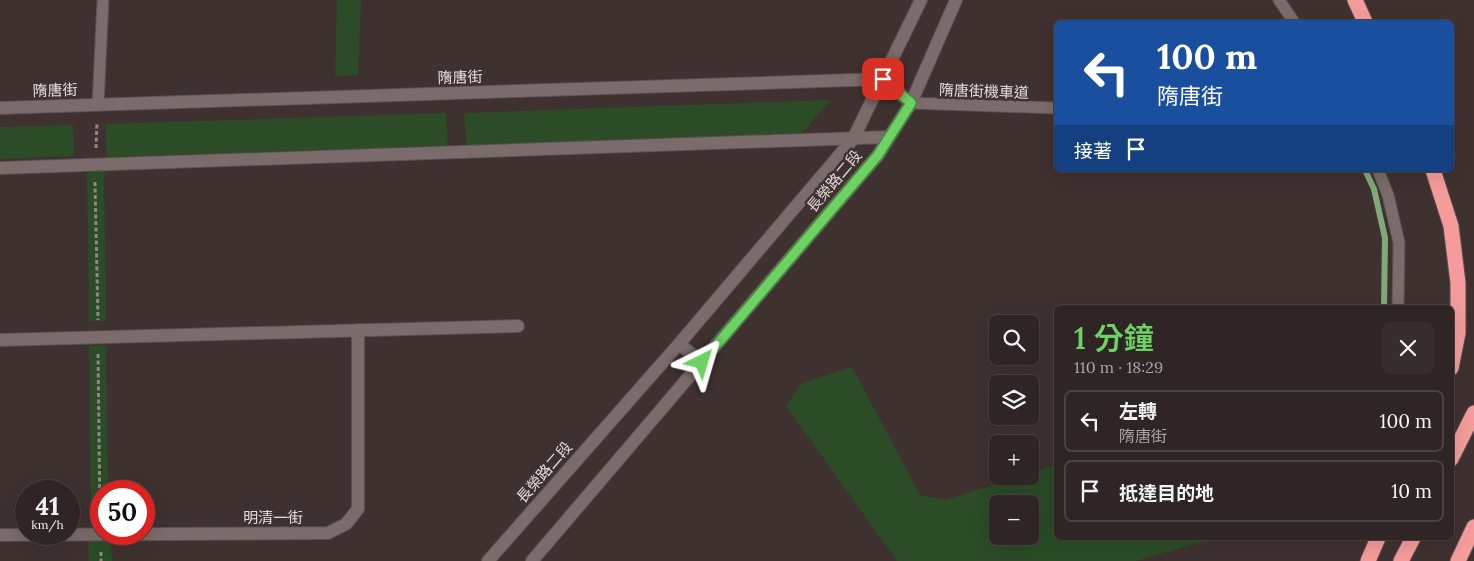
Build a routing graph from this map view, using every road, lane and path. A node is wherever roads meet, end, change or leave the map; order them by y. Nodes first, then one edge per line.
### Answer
1 (103, 0) edge
2 (921, 0) edge
3 (956, 0) edge
4 (1279, 0) edge
5 (1355, 0) edge
6 (1293, 20) edge
7 (1364, 20) edge
8 (883, 79) junction
9 (911, 103) junction
10 (98, 104) junction
11 (0, 108) edge
12 (1054, 108) edge
13 (888, 137) junction
14 (853, 139) junction
15 (0, 168) edge
16 (1379, 172) edge
17 (1434, 172) edge
18 (1398, 305) edge
19 (518, 326) dead end
20 (358, 330) junction
21 (0, 340) edge
22 (679, 344) junction
23 (1454, 353) edge
24 (702, 362) junction
25 (1474, 413) edge
26 (1454, 453) edge
27 (1474, 527) edge
28 (0, 535) edge
29 (1377, 540) edge
30 (1412, 540) edge
31 (494, 559) edge
32 (532, 561) edge
33 (1368, 561) edge
34 (1402, 561) edge
35 (1458, 561) edge

1 - 10 lane
2 - 8 street, 長榮路二段
3 - 9 street, 長榮路二段
4 - 6 lane
5 - 7 highway
8 - 9 street
8 - 10 street, 隋唐街
8 - 14 street, 長榮路二段
9 - 12 lane, 隋唐街機車道
9 - 13 street, 長榮路二段
10 - 11 street, 隋唐街
13 - 14 street
13 - 24 street, 長榮路二段
14 - 15 street
14 - 22 street, 長榮路二段
16 - 18 lane
17 - 23 highway
19 - 20 street
20 - 21 street
20 - 28 street, 明清一街
22 - 24 street
22 - 31 street, 長榮路二段
24 - 32 street, 長榮路二段
25 - 26 highway
27 - 35 highway
29 - 33 highway
30 - 34 highway

